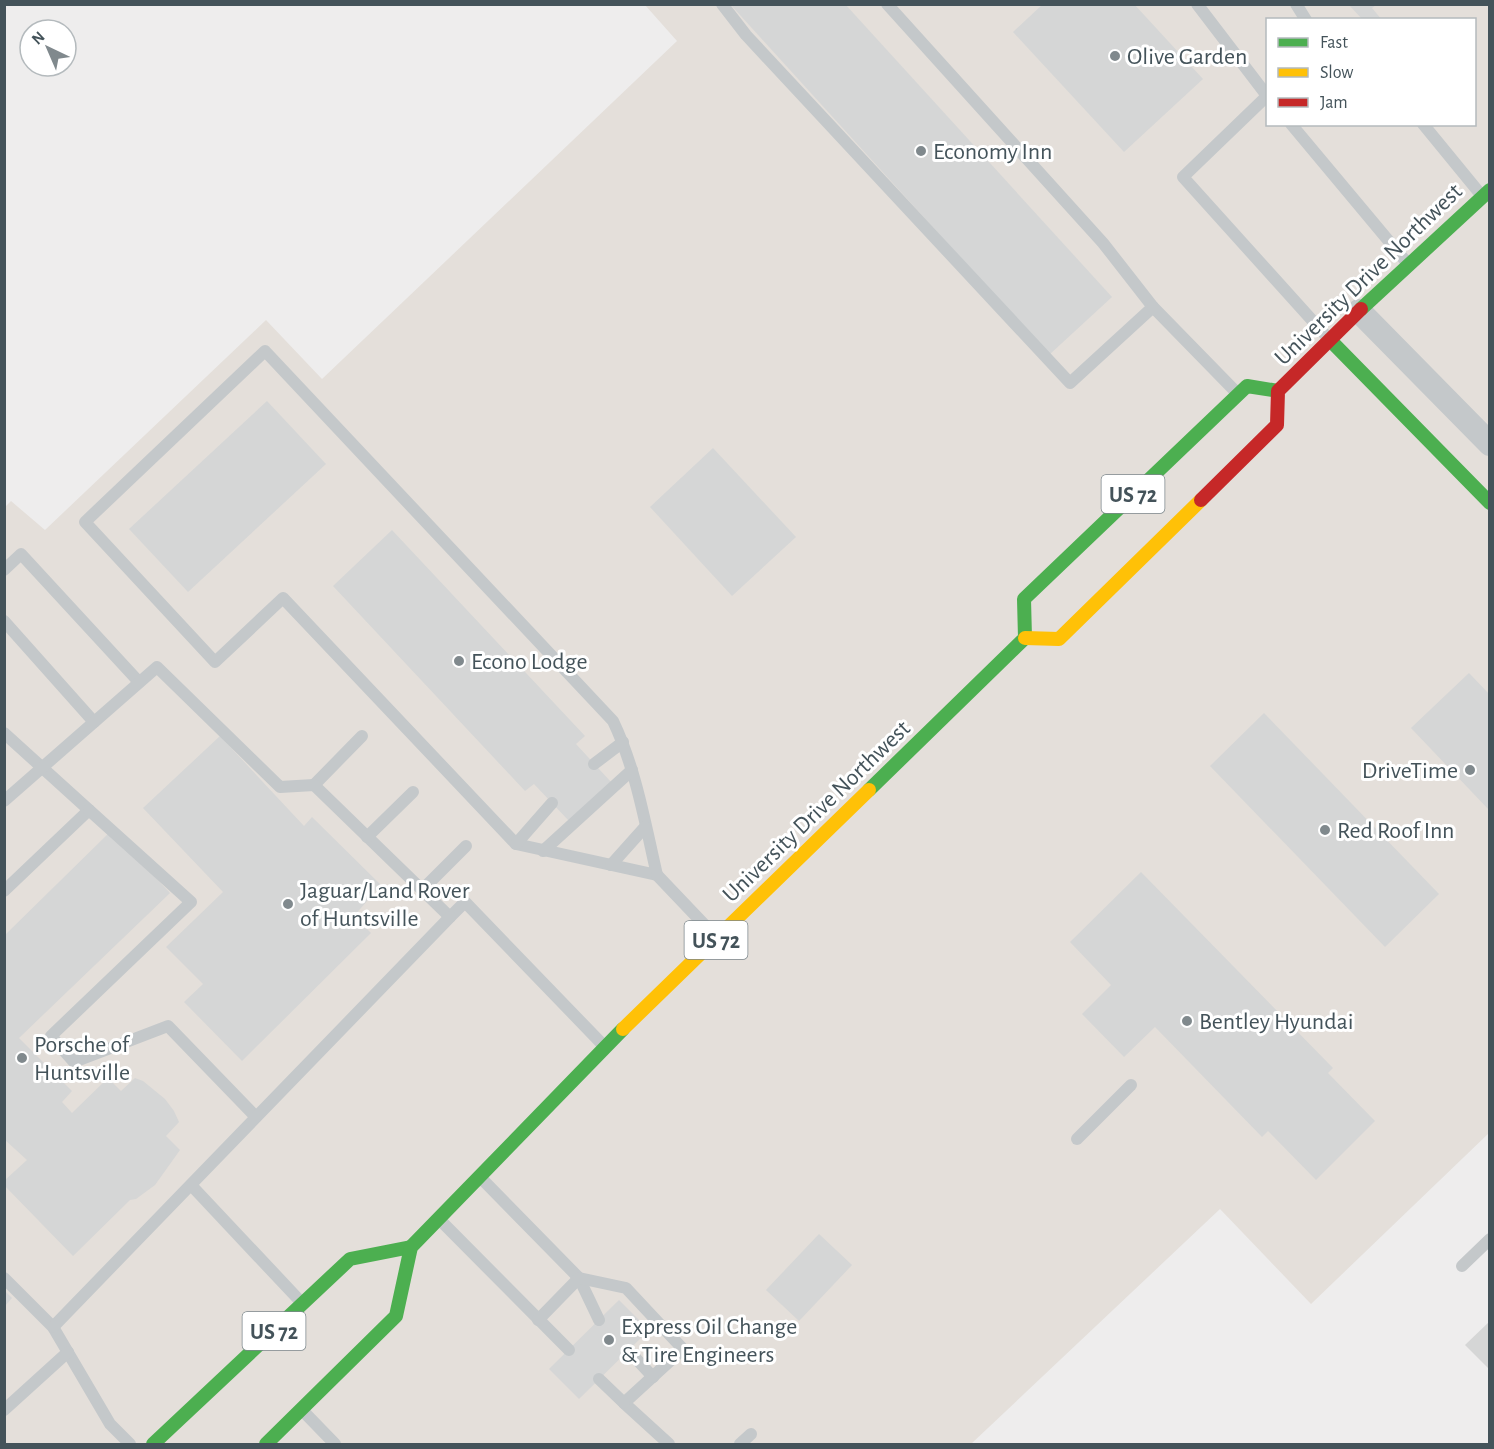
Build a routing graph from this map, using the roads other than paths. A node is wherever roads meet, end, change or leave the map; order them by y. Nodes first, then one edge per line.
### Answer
1 (722, 4) edge
2 (887, 4) edge
3 (1197, 4) edge
4 (1296, 4) edge
5 (1305, 18) edge
6 (1266, 95) edge
7 (1266, 97) edge
8 (1293, 126) edge
9 (1424, 126) edge
10 (1487, 196) edge
11 (1408, 265) junction
12 (1154, 307) junction
13 (1359, 311) junction
14 (1330, 340) junction
15 (1278, 391) junction
16 (1238, 394) junction
17 (1490, 444) edge
18 (1490, 503) edge
19 (4, 570) edge
20 (4, 621) edge
21 (1025, 638) junction
22 (139, 682) junction
23 (94, 722) junction
24 (4, 733) edge
25 (362, 736) dead end
26 (623, 742) junction
27 (594, 764) dead end
28 (42, 768) junction
29 (632, 770) junction
30 (314, 785) junction
31 (413, 792) dead end
32 (4, 801) edge
33 (552, 804) dead end
34 (90, 810) junction
35 (645, 827) junction
36 (368, 837) junction
37 (516, 844) junction
38 (466, 846) dead end
39 (543, 851) junction
40 (610, 866) junction
41 (657, 875) junction
42 (422, 890) junction
43 (4, 891) edge
44 (450, 917) junction
45 (717, 939) junction
46 (604, 1047) junction
47 (1131, 1085) dead end
48 (256, 1117) junction
49 (1077, 1139) dead end
50 (479, 1176) junction
51 (191, 1185) junction
52 (439, 1218) junction
53 (1490, 1239) edge
54 (411, 1247) junction
55 (1462, 1266) dead end
56 (4, 1278) edge
57 (579, 1278) junction
58 (303, 1304) junction
59 (538, 1320) junction
60 (599, 1320) dead end
61 (53, 1327) junction
62 (569, 1350) dead end
63 (628, 1350) dead end
64 (68, 1352) junction
65 (653, 1377) junction
66 (599, 1378) dead end
67 (624, 1403) junction
68 (301, 1409) junction
69 (4, 1410) edge
70 (751, 1434) dead end
71 (130, 1444) edge
72 (153, 1444) edge
73 (266, 1444) edge
74 (335, 1444) edge
75 (669, 1444) edge
76 (740, 1444) edge

1 - 12 lane
2 - 12 lane
3 - 6 lane
4 - 5 lane
7 - 14 lane
8 - 11 lane
9 - 10 lane
10 - 11 main road, University Drive Northwest
11 - 13 main road, University Drive Northwest
12 - 16 lane
13 - 14 main road, University Drive Northwest
13 - 17 street
14 - 15 main road, University Drive Northwest
14 - 18 main road
15 - 16 main road, University Drive Northwest
15 - 21 main road, University Drive Northwest / US 72
16 - 21 main road, US 72
19 - 22 lane
20 - 23 lane
21 - 45 main road, University Drive Northwest / US 72
22 - 23 lane
22 - 30 lane
23 - 28 lane
24 - 28 lane
25 - 30 lane
26 - 27 lane
26 - 29 lane
26 - 37 lane
28 - 32 lane
28 - 34 lane
29 - 35 lane
29 - 39 lane
30 - 36 lane
31 - 36 lane
33 - 37 lane
34 - 43 lane
34 - 48 lane
35 - 40 lane
35 - 41 lane
36 - 42 lane
37 - 39 lane
38 - 42 lane
39 - 40 lane
40 - 41 lane
41 - 45 lane
42 - 44 lane
44 - 46 lane
44 - 48 lane
45 - 46 main road, University Drive Northwest / US 72
46 - 50 main road, University Drive Northwest / US 72
47 - 49 lane
48 - 51 lane
50 - 52 main road, University Drive Northwest / US 72
50 - 57 lane
51 - 58 lane
51 - 61 lane
52 - 54 main road, University Drive Northwest / US 72
52 - 59 lane
53 - 55 lane
54 - 58 main road, US 72
54 - 68 main road
56 - 61 lane
57 - 59 lane
57 - 60 lane
57 - 65 lane
58 - 72 main road, US 72
59 - 62 lane
61 - 64 lane
63 - 65 lane
64 - 69 lane
64 - 71 lane
65 - 67 lane
66 - 67 lane
67 - 75 lane
68 - 73 main road
68 - 74 lane
70 - 76 lane

